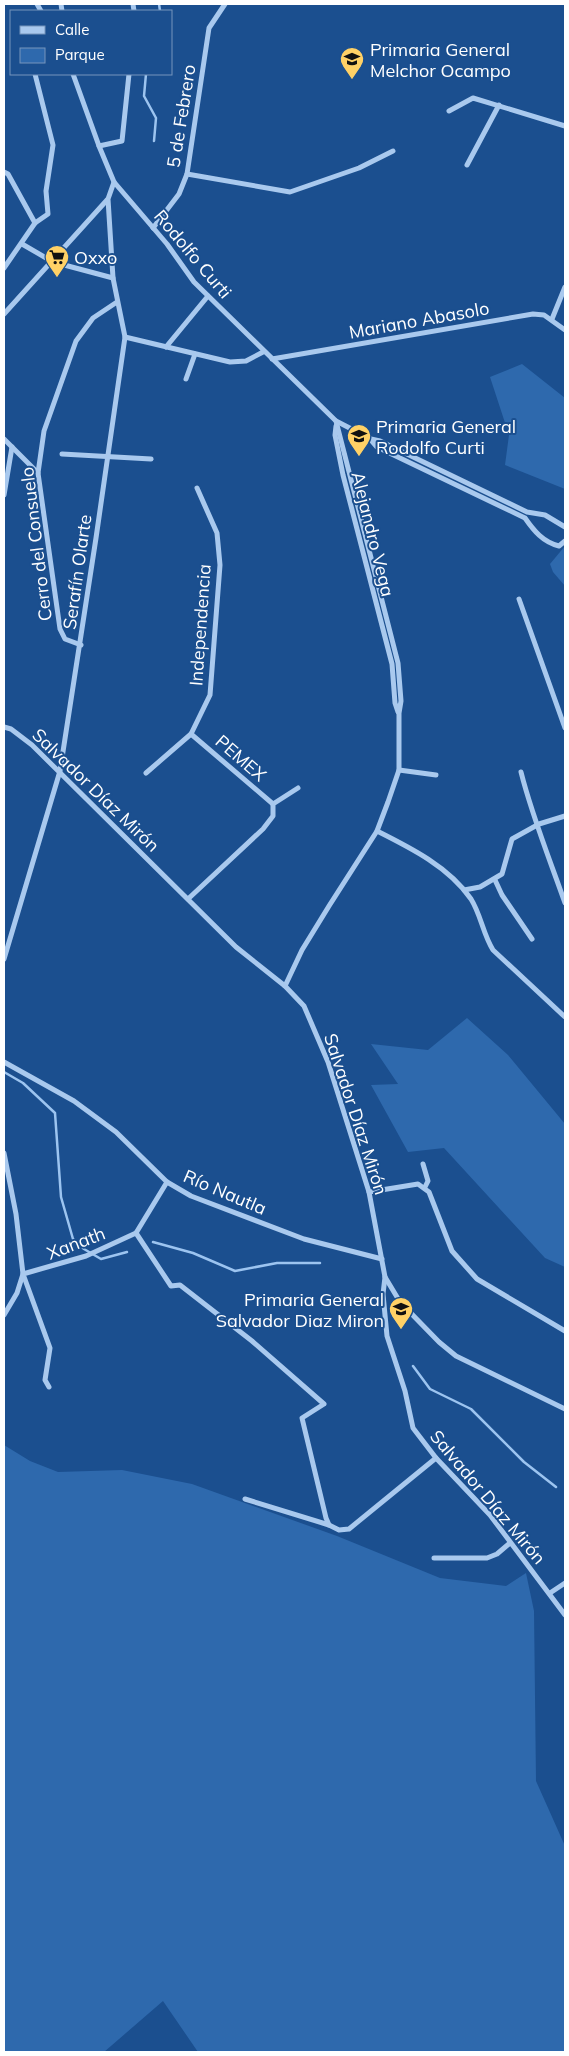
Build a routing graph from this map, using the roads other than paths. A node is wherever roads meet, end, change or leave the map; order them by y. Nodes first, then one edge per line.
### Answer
1 (225, 4) edge
2 (35, 75) edge
3 (73, 75) edge
4 (129, 75) edge
5 (499, 105) junction
6 (449, 111) dead end
7 (565, 126) edge
8 (99, 146) junction
9 (394, 151) dead end
10 (467, 165) dead end
11 (4, 172) edge
12 (187, 174) junction
13 (114, 182) junction
14 (108, 199) junction
15 (36, 223) junction
16 (153, 228) junction
17 (22, 244) junction
18 (53, 262) junction
19 (4, 268) edge
20 (113, 278) junction
21 (565, 287) edge
22 (208, 296) junction
23 (117, 302) junction
24 (4, 314) edge
25 (552, 318) junction
26 (565, 330) edge
27 (125, 337) junction
28 (166, 348) junction
29 (264, 352) junction
30 (195, 354) junction
31 (272, 359) junction
32 (186, 379) dead end
33 (336, 421) junction
34 (4, 438) edge
35 (371, 439) junction
36 (12, 447) junction
37 (62, 454) dead end
38 (107, 455) junction
39 (151, 459) dead end
40 (38, 473) junction
41 (197, 488) dead end
42 (4, 495) edge
43 (527, 512) junction
44 (525, 518) junction
45 (565, 527) edge
46 (365, 534) junction
47 (357, 535) junction
48 (565, 541) edge
49 (382, 599) junction
50 (519, 599) dead end
51 (376, 602) junction
52 (81, 645) junction
53 (395, 664) junction
54 (4, 727) edge
55 (565, 728) edge
56 (191, 734) junction
57 (399, 770) junction
58 (60, 771) junction
59 (521, 772) dead end
60 (146, 773) dead end
61 (436, 775) dead end
62 (298, 788) dead end
63 (273, 804) junction
64 (565, 816) edge
65 (539, 824) junction
66 (377, 831) junction
67 (495, 880) junction
68 (464, 890) junction
69 (188, 899) junction
70 (565, 903) edge
71 (532, 939) dead end
72 (4, 959) edge
73 (285, 986) junction
74 (565, 1017) edge
75 (4, 1062) edge
76 (4, 1154) edge
77 (423, 1164) dead end
78 (168, 1182) junction
79 (425, 1187) junction
80 (369, 1192) junction
81 (136, 1232) junction
82 (382, 1259) junction
83 (23, 1274) junction
84 (385, 1277) junction
85 (4, 1315) edge
86 (565, 1331) edge
87 (49, 1387) dead end
88 (565, 1409) edge
89 (436, 1458) junction
90 (245, 1499) dead end
91 (329, 1526) junction
92 (510, 1543) junction
93 (434, 1558) dead end
94 (565, 1583) edge
95 (550, 1593) junction
96 (565, 1614) edge

1 - 12 street, 5 de Febrero
2 - 15 street
3 - 8 street, Rodolfo Curti
4 - 8 street
5 - 6 street
5 - 7 street
5 - 10 street
8 - 13 street, Rodolfo Curti
9 - 12 street
11 - 15 street
12 - 16 street, 5 de Febrero
13 - 14 street, Serafín Olarte
13 - 16 street, Rodolfo Curti
14 - 18 street
14 - 20 street, Serafín Olarte
15 - 17 street
16 - 22 street, Rodolfo Curti
17 - 18 street
17 - 19 street
18 - 20 street
18 - 24 street
20 - 23 street, Serafín Olarte
21 - 25 street
22 - 28 street
22 - 29 street, Rodolfo Curti
23 - 27 street, Serafín Olarte
23 - 40 street, Cerro del Consuelo
25 - 26 street
25 - 31 street, Mariano Abasolo
27 - 28 street
27 - 38 street, Serafín Olarte
28 - 30 street
29 - 30 street
29 - 31 street, Rodolfo Curti
30 - 32 street
31 - 33 street, Rodolfo Curti
33 - 35 street
33 - 46 street, Alejandro Vega
33 - 47 street, Alejandro Vega
34 - 36 street
35 - 43 street
35 - 44 street
36 - 40 street
36 - 42 street
37 - 38 street
38 - 39 street
38 - 52 street, Serafín Olarte
40 - 52 street, Cerro del Consuelo
41 - 56 street, Independencia
43 - 44 street
43 - 45 street
44 - 48 street
46 - 47 street
46 - 49 street, Alejandro Vega
47 - 51 street, Alejandro Vega
49 - 51 street
49 - 53 street, Alejandro Vega
50 - 55 street
51 - 53 street, Alejandro Vega
52 - 58 street, Serafín Olarte
53 - 57 street, Alejandro Vega
54 - 58 street, Salvador Díaz Mirón
56 - 60 street, Independencia
56 - 63 street, PEMEX
57 - 61 street
57 - 66 street, Alejandro Vega
58 - 69 street, Salvador Díaz Mirón
58 - 72 street, Serafín Olarte
59 - 65 street
62 - 63 street
63 - 69 street
64 - 65 street
65 - 67 street
65 - 70 street
66 - 68 street
66 - 73 street, Alejandro Vega
67 - 68 street
67 - 71 street
68 - 74 street
69 - 73 street, Salvador Díaz Mirón
73 - 80 street, Salvador Díaz Mirón
75 - 78 street, Río Nautla
76 - 83 street
77 - 79 street
78 - 81 street
78 - 82 street, Río Nautla
79 - 80 street
79 - 86 street
80 - 82 street, Salvador Díaz Mirón
81 - 83 street, Xanath
81 - 91 street
82 - 84 street, Salvador Díaz Mirón
83 - 85 street
83 - 87 street
84 - 88 street
84 - 89 street, Salvador Díaz Mirón
89 - 91 street
89 - 92 street, Salvador Díaz Mirón
90 - 91 street
92 - 93 street
92 - 95 street, Salvador Díaz Mirón
94 - 95 street
95 - 96 street, Salvador Díaz Mirón

